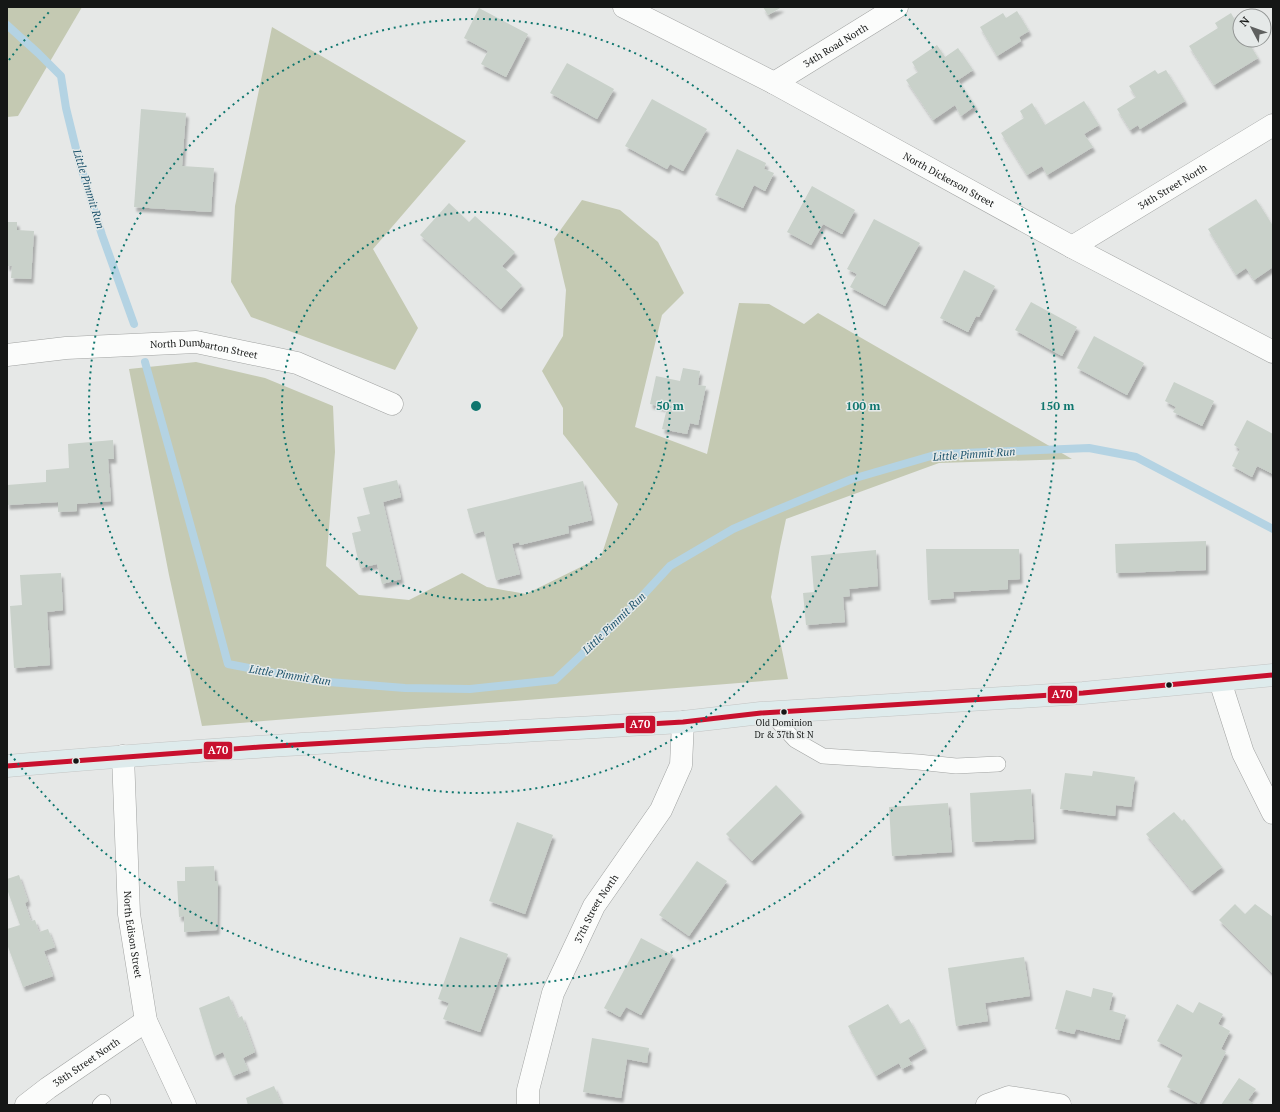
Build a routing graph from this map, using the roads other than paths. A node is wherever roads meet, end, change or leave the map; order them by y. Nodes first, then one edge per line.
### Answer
1 (624, 7) edge
2 (897, 7) edge
3 (774, 84) junction
4 (1273, 126) edge
5 (1072, 247) junction
6 (1273, 352) edge
7 (7, 355) edge
8 (392, 404) dead end
9 (1273, 675) edge
10 (1220, 681) junction
11 (770, 713) junction
12 (683, 722) junction
13 (123, 756) junction
14 (998, 764) dead end
15 (7, 766) edge
16 (1273, 813) edge
17 (146, 1021) junction
18 (27, 1105) edge
19 (185, 1105) edge
20 (528, 1105) edge
21 (987, 1105) edge
22 (1060, 1105) edge

1 - 3 street, North Dickerson Street
2 - 3 street, 34th Road North
3 - 5 street, North Dickerson Street
4 - 5 street, 34th Street North
5 - 6 street, North Dickerson Street
7 - 8 street, North Dumbarton Street
9 - 10 main road
10 - 11 main road
10 - 16 street
11 - 12 main road
11 - 14 lane
12 - 13 main road
12 - 20 street, 37th Street North
13 - 15 main road
13 - 17 street, North Edison Street
17 - 18 street, 38th Street North
17 - 19 street, North Edison Street
21 - 22 street

